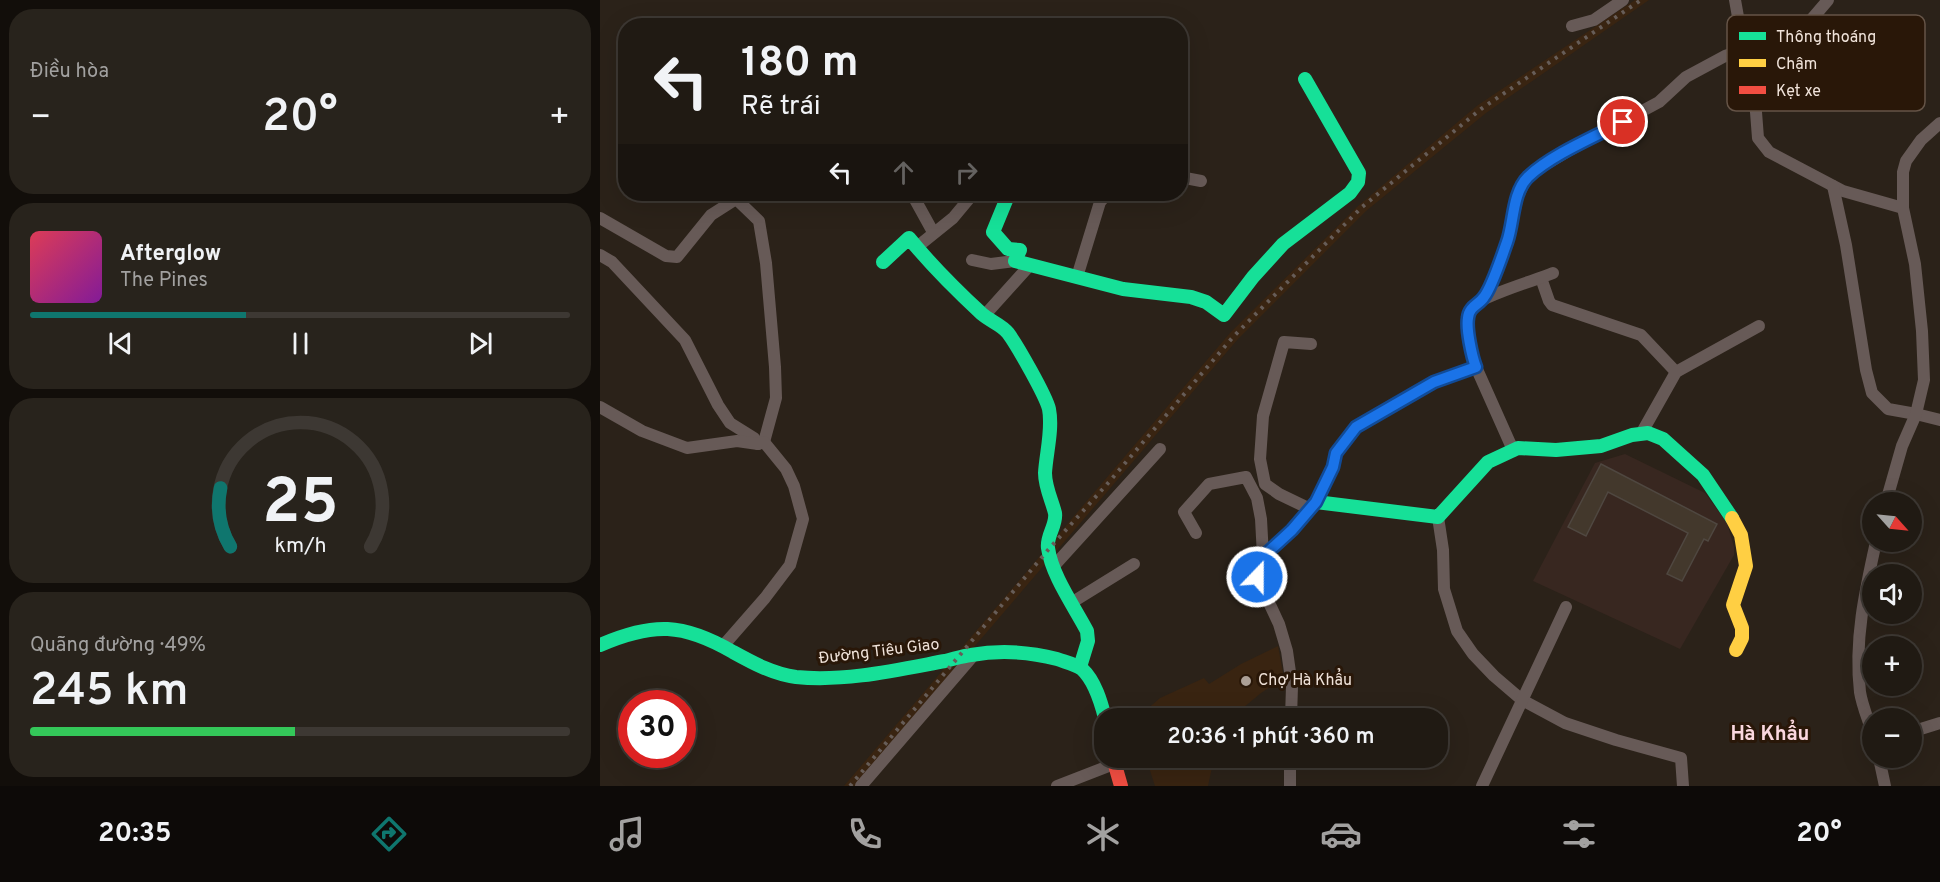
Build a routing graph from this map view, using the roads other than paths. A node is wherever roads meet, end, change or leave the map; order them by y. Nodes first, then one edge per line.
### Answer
1 (1623, 0) edge
2 (1735, 0) edge
3 (1828, 0) edge
4 (1738, 15) edge
5 (1815, 15) edge
6 (1572, 26) dead end
7 (1727, 55) edge
8 (1305, 80) dead end
9 (1756, 111) edge
10 (1940, 123) edge
11 (1188, 179) edge
12 (1201, 181) dead end
13 (1833, 186) junction
14 (727, 201) edge
15 (738, 201) edge
16 (916, 201) edge
17 (967, 201) edge
18 (1006, 201) edge
19 (1101, 201) edge
20 (1903, 208) junction
21 (600, 218) edge
22 (933, 232) junction
23 (917, 247) junction
24 (600, 255) edge
25 (972, 260) dead end
26 (1015, 261) junction
27 (883, 262) dead end
28 (1030, 265) junction
29 (1553, 273) dead end
30 (1077, 277) junction
31 (1541, 278) junction
32 (1484, 299) junction
33 (984, 316) junction
34 (1759, 326) dead end
35 (1311, 344) dead end
36 (1476, 367) junction
37 (1676, 372) junction
38 (600, 407) edge
39 (1916, 414) junction
40 (1940, 420) edge
41 (1641, 434) junction
42 (761, 443) junction
43 (1160, 449) dead end
44 (1513, 450) junction
45 (1270, 489) junction
46 (1889, 492) edge
47 (1257, 498) junction
48 (1313, 506) junction
49 (1438, 517) junction
50 (1196, 532) dead end
51 (1874, 552) edge
52 (1263, 556) junction
53 (1134, 564) dead end
54 (1053, 567) junction
55 (1071, 603) junction
56 (1566, 608) dead end
57 (600, 645) edge
58 (723, 646) junction
59 (1736, 650) dead end
60 (975, 654) junction
61 (1080, 667) junction
62 (1522, 700) junction
63 (1102, 708) edge
64 (1291, 708) edge
65 (1864, 708) edge
66 (1940, 723) edge
67 (1922, 729) edge
68 (1097, 768) edge
69 (1115, 768) edge
70 (1290, 768) edge
71 (1881, 768) edge
72 (861, 786) edge
73 (1057, 786) edge
74 (1120, 786) edge
75 (1290, 786) edge
76 (1482, 786) edge
77 (1683, 786) edge
78 (1885, 786) edge

1 - 6 street
2 - 4 street
3 - 5 street
7 - 32 street
8 - 30 main road
9 - 13 street
10 - 20 street
11 - 12 street
13 - 20 street
13 - 39 street
14 - 21 street
15 - 42 street
16 - 22 street
17 - 22 street
18 - 26 main road
19 - 30 street
20 - 39 street
22 - 23 street
23 - 27 main road
23 - 33 main road
24 - 42 street
25 - 26 street
26 - 28 main road
28 - 30 main road
28 - 33 street
29 - 31 street
31 - 32 street
31 - 37 street
32 - 36 street
33 - 54 main road
34 - 37 street
35 - 45 street
36 - 44 street
36 - 48 street
37 - 41 street
38 - 42 street
39 - 40 street
39 - 46 street
41 - 44 main road
41 - 59 main road
42 - 58 street
43 - 54 street
44 - 49 main road
45 - 47 street
45 - 48 street
47 - 50 street
47 - 52 street
48 - 49 main road
48 - 52 street
49 - 62 street
51 - 65 street
52 - 64 street
53 - 55 street
54 - 55 main road
55 - 61 main road
56 - 62 street
57 - 58 main road, Đường Tiêu Giao
58 - 60 main road, Đường Tiêu Giao
60 - 61 main road, Đường Tiêu Giao
60 - 72 street
61 - 63 main road
62 - 76 street
62 - 77 street
66 - 67 street
68 - 73 street
69 - 74 main road
70 - 75 street
71 - 78 street

